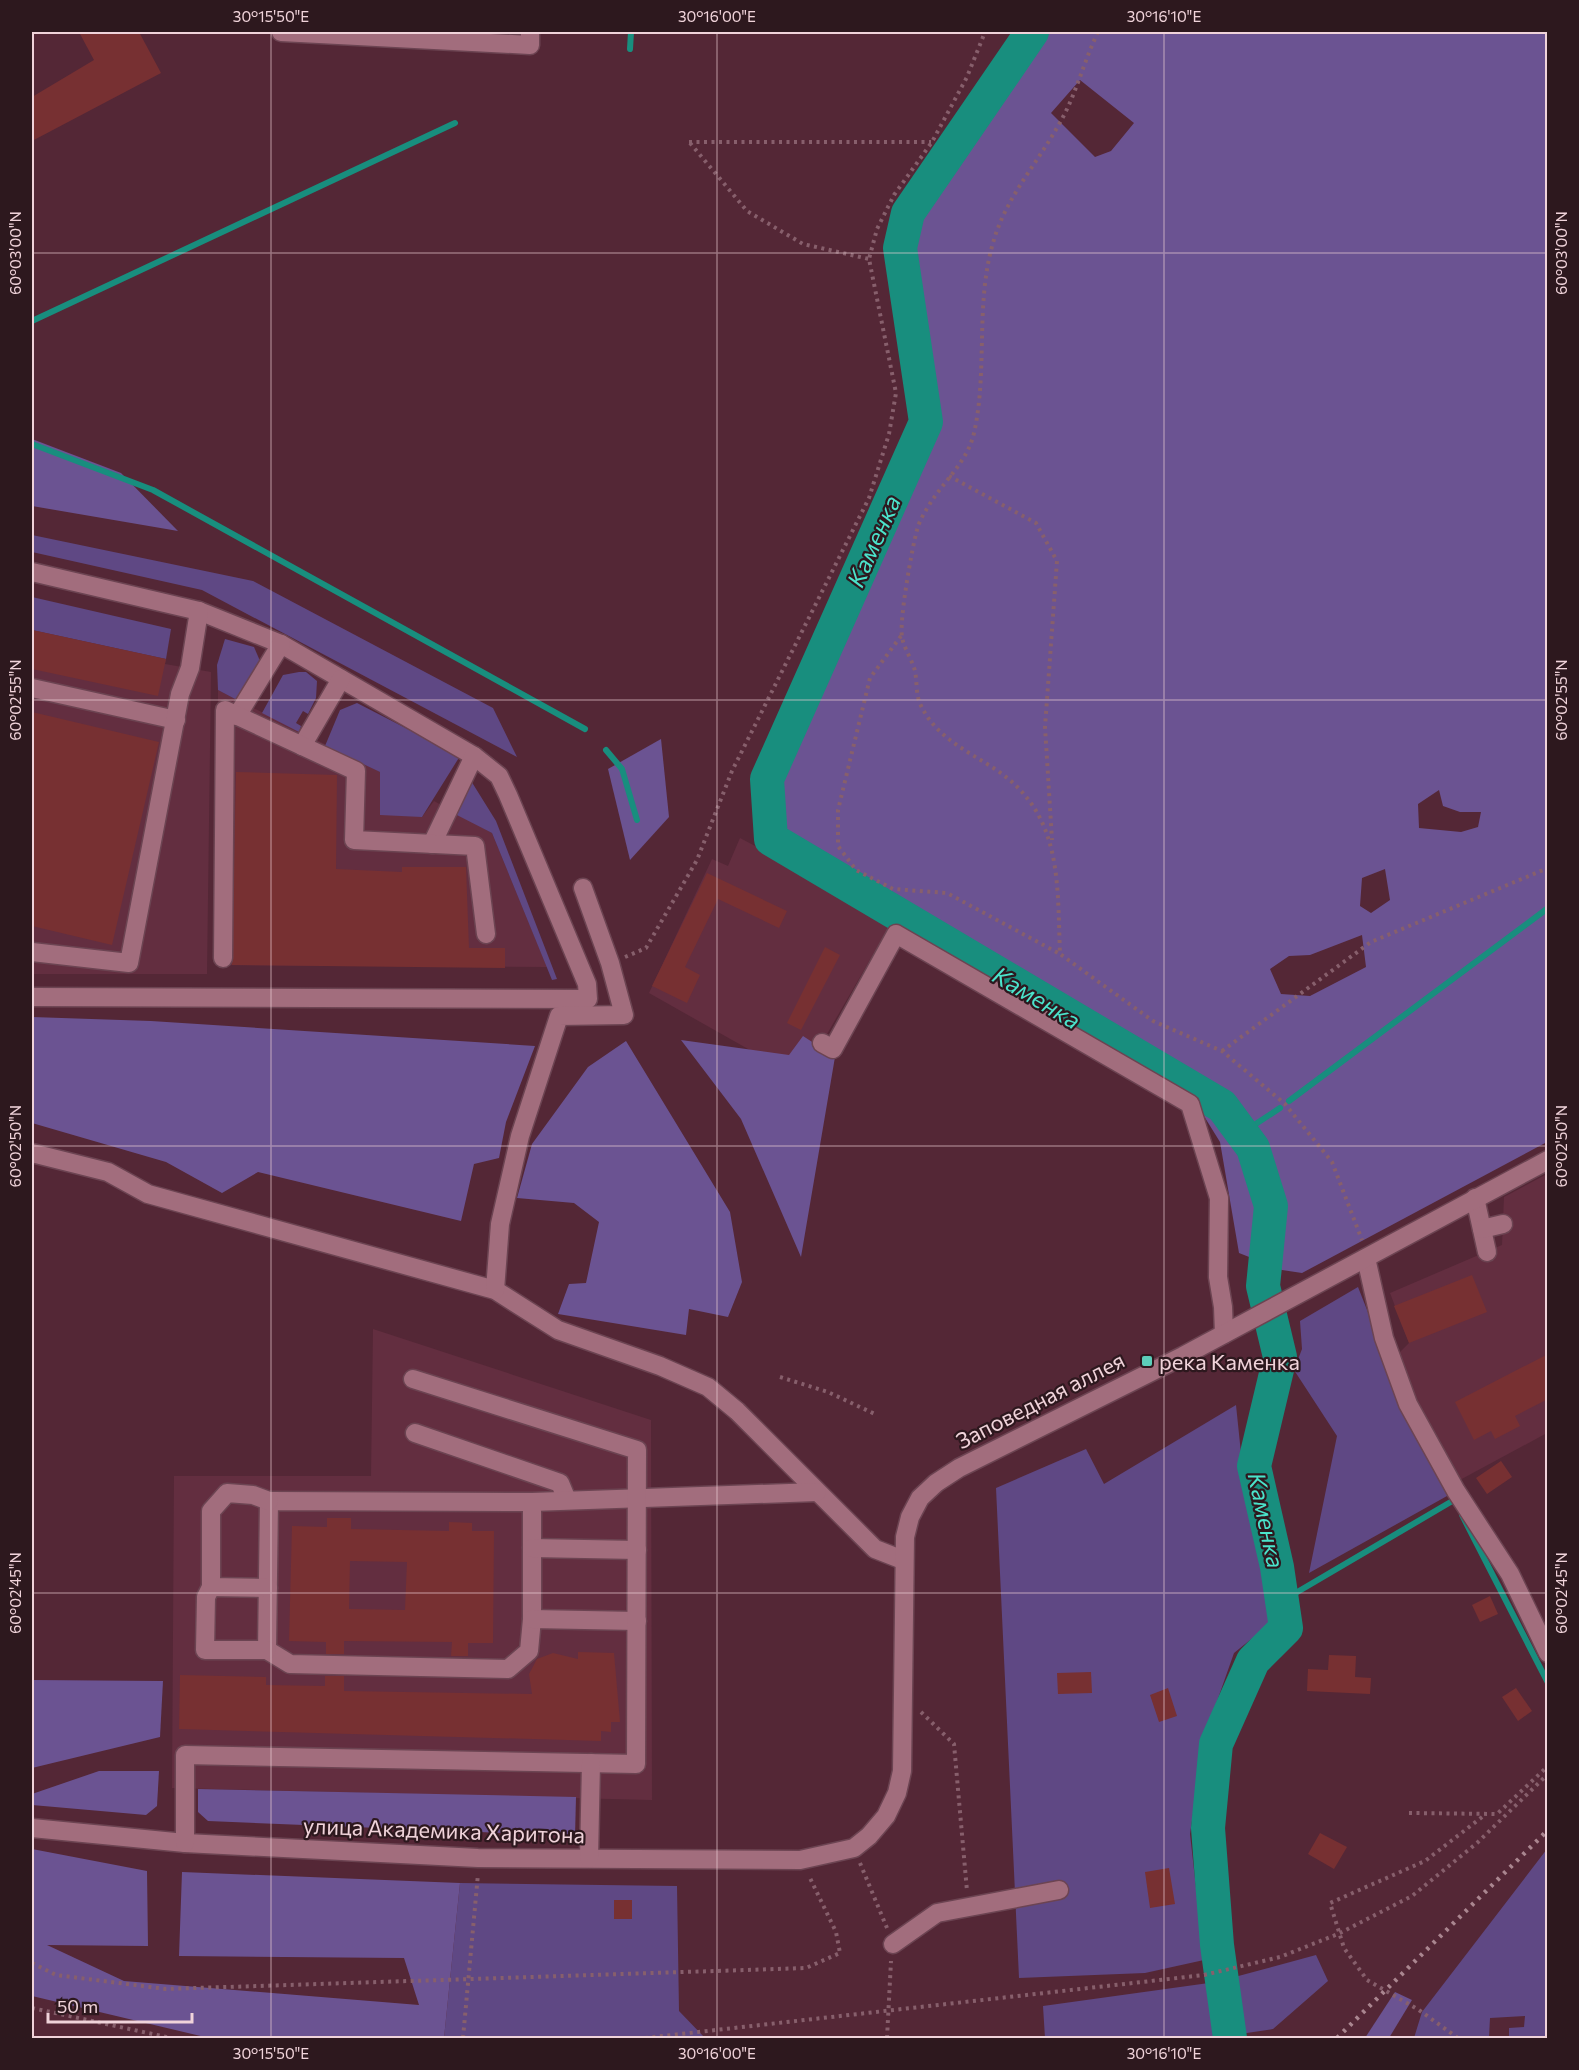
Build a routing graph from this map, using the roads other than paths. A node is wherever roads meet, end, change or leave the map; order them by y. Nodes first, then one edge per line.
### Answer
1 (281, 32) edge
2 (530, 32) edge
3 (32, 572) edge
4 (199, 611) junction
5 (281, 644) junction
6 (341, 679) junction
7 (32, 688) edge
8 (237, 716) junction
9 (176, 720) junction
10 (302, 746) junction
11 (474, 756) junction
12 (432, 844) junction
13 (583, 888) dead end
14 (486, 934) dead end
15 (32, 952) edge
16 (223, 958) dead end
17 (32, 997) edge
18 (822, 1043) dead end
19 (32, 1153) edge
20 (1548, 1160) edge
21 (1475, 1198) junction
22 (1503, 1224) dead end
23 (1482, 1229) junction
24 (1487, 1252) dead end
25 (1366, 1258) junction
26 (495, 1290) junction
27 (1224, 1334) junction
28 (412, 1379) dead end
29 (415, 1433) dead end
30 (817, 1492) junction
31 (637, 1497) junction
32 (567, 1500) junction
33 (269, 1501) junction
34 (532, 1502) junction
35 (532, 1548) junction
36 (637, 1550) junction
37 (903, 1560) junction
38 (211, 1587) junction
39 (268, 1588) junction
40 (532, 1619) junction
41 (637, 1621) junction
42 (267, 1650) junction
43 (1548, 1653) edge
44 (591, 1763) junction
45 (32, 1828) edge
46 (185, 1843) junction
47 (854, 1848) joint
48 (589, 1858) junction
49 (1059, 1890) dead end
50 (893, 1944) road end

1 - 2 street
3 - 4 street
4 - 5 street
4 - 9 street
5 - 6 street
5 - 8 street
6 - 10 street
6 - 11 street
7 - 9 street
8 - 10 street
8 - 16 street
9 - 15 street
10 - 12 street
11 - 12 street
11 - 17 street
12 - 14 street
13 - 26 street
18 - 27 street
19 - 26 street
20 - 21 street
21 - 23 street
21 - 25 street
22 - 23 street
23 - 24 street
25 - 27 street, Заповедная аллея
25 - 43 street
26 - 30 street
27 - 37 street, Заповедная аллея
28 - 31 street
29 - 32 street
30 - 31 street
30 - 37 street
31 - 32 street
31 - 36 street
32 - 34 street
33 - 34 street
33 - 38 street
33 - 39 street
34 - 35 street
35 - 36 street
35 - 40 street
36 - 41 street
37 - 47 street, Заповедная аллея
38 - 39 street
38 - 42 street
39 - 42 street
40 - 41 street
40 - 42 street
41 - 44 street
44 - 46 street
44 - 48 street
45 - 46 street, улица Академика Харитона
46 - 48 street, улица Академика Харитона
47 - 48 street, улица Академика Харитона
49 - 50 street

